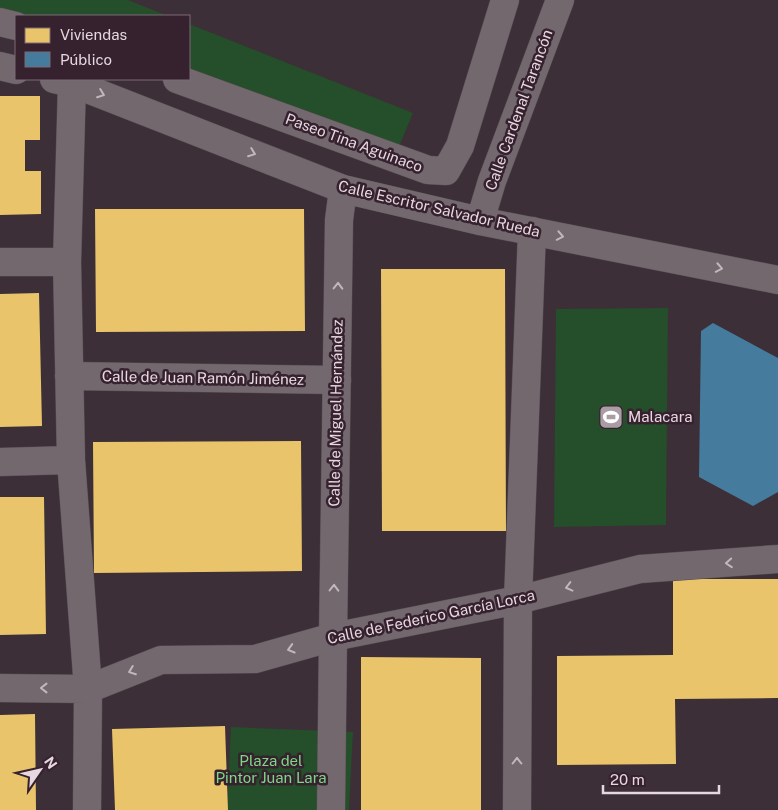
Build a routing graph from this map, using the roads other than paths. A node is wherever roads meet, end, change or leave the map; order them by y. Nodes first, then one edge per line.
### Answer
1 (505, 0) edge
2 (560, 0) edge
3 (0, 22) edge
4 (15, 26) edge
5 (0, 66) edge
6 (15, 70) edge
7 (180, 80) edge
8 (63, 81) edge
9 (343, 189) junction
10 (480, 221) junction
11 (532, 231) junction
12 (0, 262) edge
13 (67, 262) junction
14 (778, 280) edge
15 (69, 376) junction
16 (337, 380) junction
17 (71, 460) junction
18 (0, 462) edge
19 (778, 559) edge
20 (518, 600) junction
21 (333, 637) junction
22 (0, 688) edge
23 (88, 689) junction
24 (87, 810) edge
25 (331, 810) edge
26 (517, 810) edge

1 - 7 street, Paseo Tina Aguinaco
2 - 10 street, Calle Cardenal Tarancón
3 - 4 street
5 - 6 street
8 -> 9 street, Calle Escritor Salvador Rueda
8 - 13 street
9 - 10 street, Calle Escritor Salvador Rueda
16 -> 9 street, Calle de Miguel Hernández
10 - 11 street, Calle Escritor Salvador Rueda
11 -> 14 street, Calle Escritor Salvador Rueda
11 - 20 street
12 - 13 street
13 - 15 street
15 - 16 street, Calle de Juan Ramón Jiménez
15 - 17 street
21 -> 16 street, Calle de Miguel Hernández
17 - 18 street
17 - 23 street
19 -> 20 street, Calle de Federico García Lorca
20 - 21 street, Calle de Federico García Lorca
26 -> 20 street
21 -> 23 street, Calle de Federico García Lorca
21 - 25 street, Calle de Miguel Hernández
23 -> 22 street
23 - 24 street

